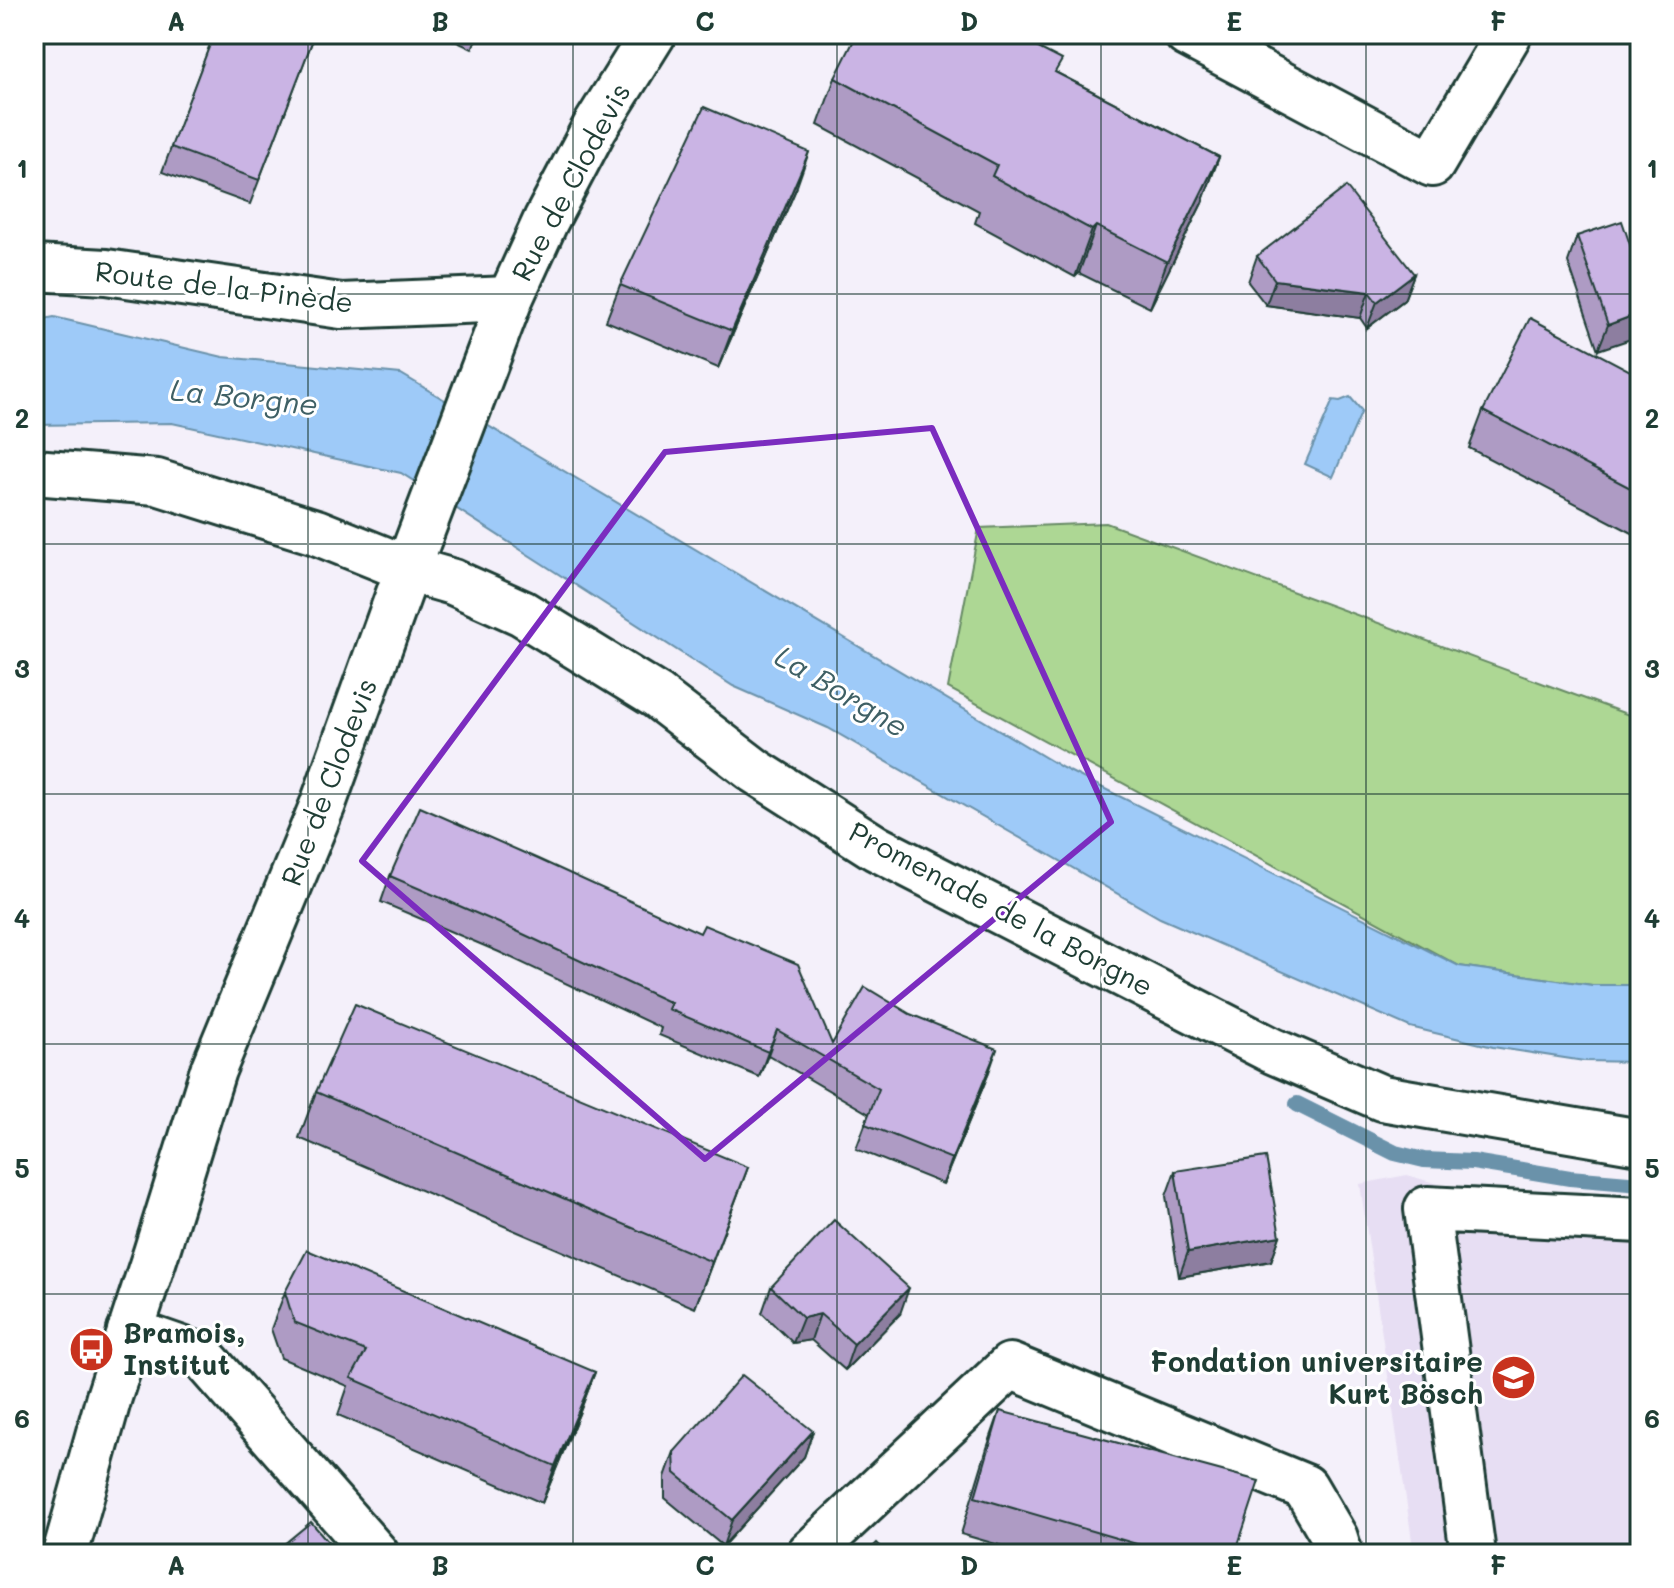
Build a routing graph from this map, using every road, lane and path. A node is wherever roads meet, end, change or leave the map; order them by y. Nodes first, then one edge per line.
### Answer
1 (653, 34) edge
2 (1187, 34) edge
3 (1509, 34) edge
4 (34, 268) edge
5 (510, 299) junction
6 (34, 472) edge
7 (412, 559) junction
8 (1640, 1142) edge
9 (1640, 1220) edge
10 (130, 1331) junction
11 (65, 1554) edge
12 (376, 1554) edge
13 (809, 1554) edge
14 (1340, 1554) edge
15 (1473, 1554) edge

1 - 5 street, Rue de Clodevis
2 - 3 street
4 - 5 street, Route de la Pinède
5 - 7 street, Rue de Clodevis
6 - 7 street, Promenade de la Borgne
7 - 8 street, Promenade de la Borgne
7 - 10 street, Rue de Clodevis
9 - 15 street
10 - 11 street, Rue de Clodevis
10 - 12 street
13 - 14 street

